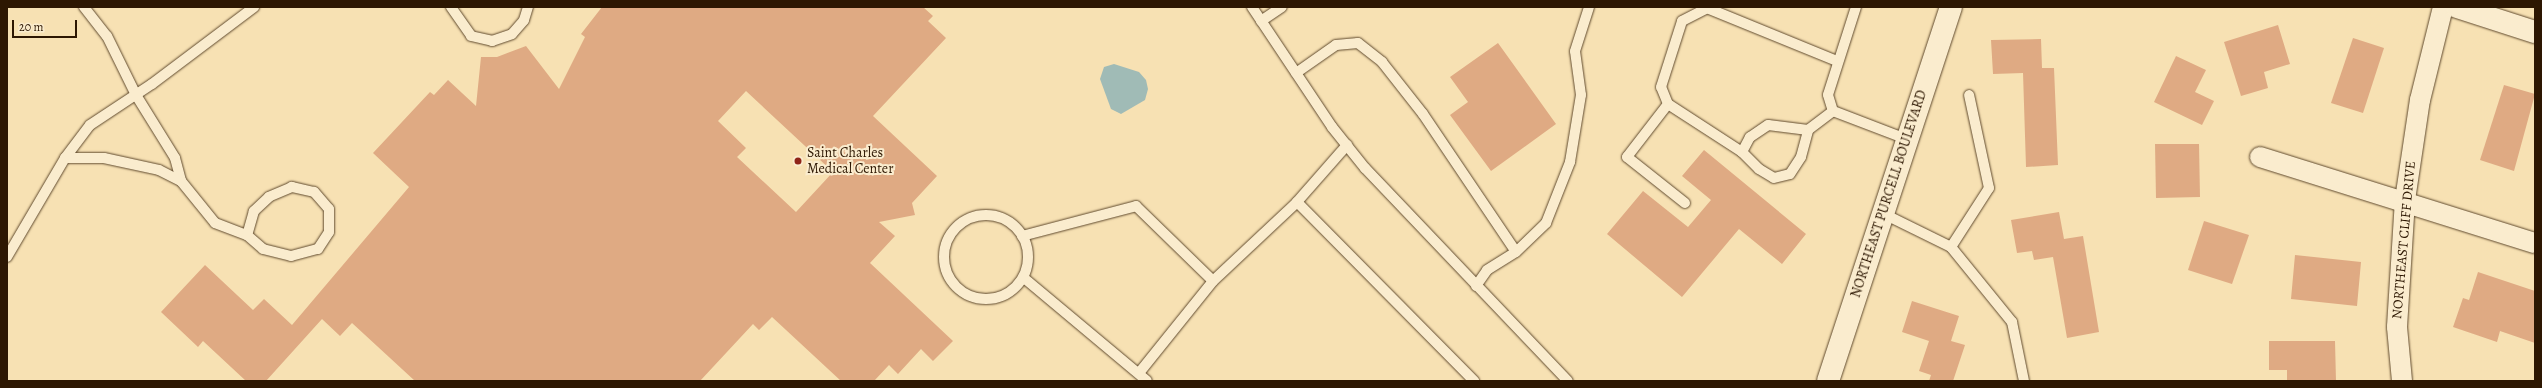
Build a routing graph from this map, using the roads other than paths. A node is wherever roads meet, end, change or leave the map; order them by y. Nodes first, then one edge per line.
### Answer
1 (84, 7) edge
2 (254, 7) edge
3 (451, 7) edge
4 (528, 7) edge
5 (1252, 7) edge
6 (1282, 7) edge
7 (1589, 7) edge
8 (1856, 7) edge
9 (1951, 7) edge
10 (2443, 7) edge
11 (2456, 7) edge
12 (1261, 21) junction
13 (2535, 32) edge
14 (1837, 62) junction
15 (1296, 73) junction
16 (136, 95) junction
17 (1969, 95) dead end
18 (1668, 104) junction
19 (1832, 112) junction
20 (1808, 130) junction
21 (1906, 139) junction
22 (1347, 145) junction
23 (1742, 152) junction
24 (2260, 157) dead end
25 (65, 158) junction
26 (180, 181) junction
27 (2405, 200) junction
28 (1297, 202) junction
29 (1685, 203) dead end
30 (1882, 213) junction
31 (247, 235) junction
32 (1022, 236) junction
33 (2535, 243) edge
34 (1950, 247) junction
35 (1516, 252) junction
36 (7, 257) edge
37 (1024, 278) junction
38 (1213, 281) junction
39 (1476, 286) junction
40 (1139, 373) junction
41 (1147, 381) edge
42 (1474, 381) edge
43 (1568, 381) edge
44 (1828, 381) edge
45 (2024, 381) edge
46 (2402, 381) edge

1 - 16 lane
2 - 16 lane
3 - 4 lane
5 - 12 lane
6 - 12 lane
7 - 35 lane
8 - 14 lane
9 - 21 street, NORTHEAST PURCELL BOULEVARD
10 - 27 street, NORTHEAST CLIFF DRIVE
11 - 13 street
12 - 15 lane
14 - 18 lane
14 - 19 lane
15 - 22 lane
15 - 35 lane
16 - 25 lane
16 - 26 lane
17 - 34 lane
18 - 23 lane
18 - 29 lane
19 - 20 lane
19 - 21 lane
20 - 23 lane
20 - 23 lane
21 - 30 street, NORTHEAST PURCELL BOULEVARD
22 - 28 lane
22 - 39 lane
24 - 27 street
25 - 26 lane
25 - 36 lane
26 - 31 lane
27 - 33 street
27 - 46 street, NORTHEAST CLIFF DRIVE
28 - 38 lane
28 - 42 lane
30 - 34 lane
30 - 44 street, NORTHEAST PURCELL BOULEVARD
31 - 31 lane
32 - 37 lane
32 - 37 lane
32 - 38 lane
34 - 45 lane
35 - 39 lane
37 - 40 lane
38 - 40 lane
39 - 43 lane
40 - 41 lane

